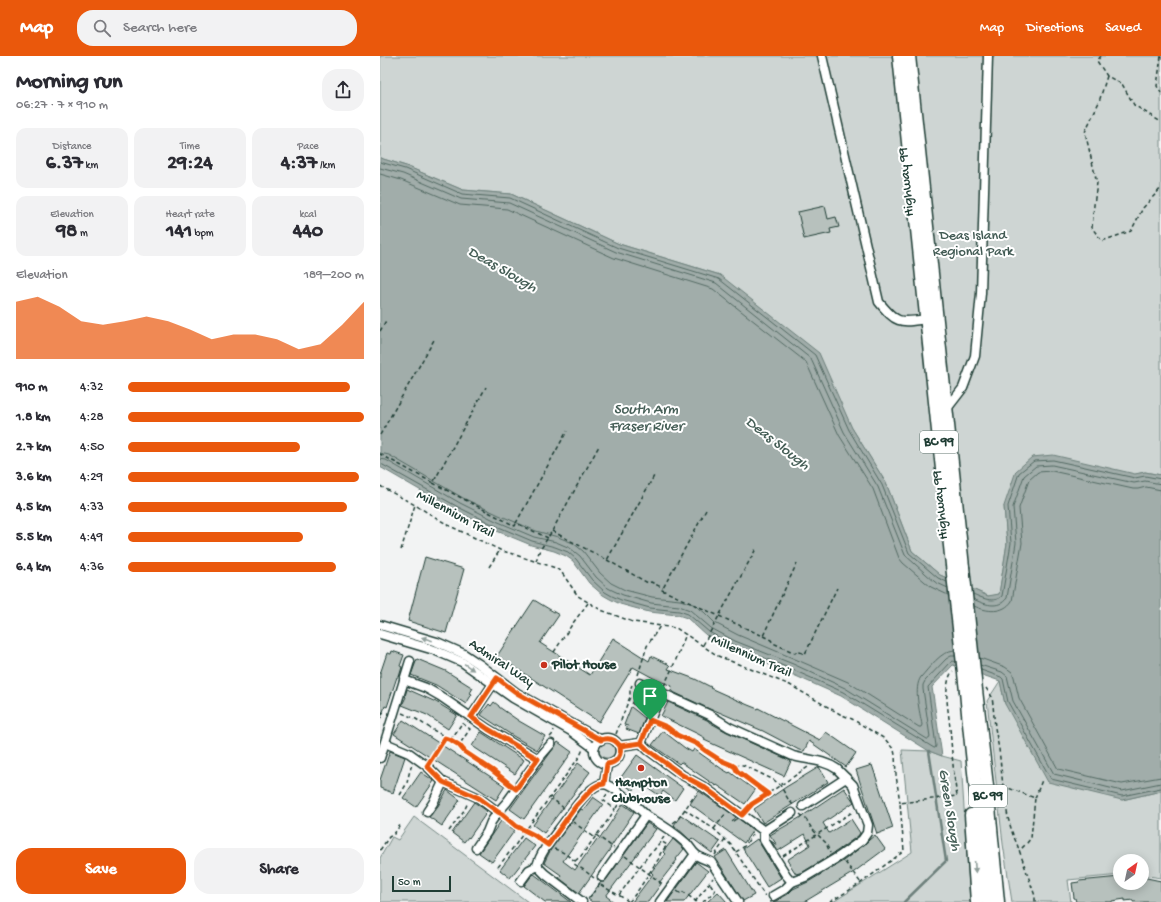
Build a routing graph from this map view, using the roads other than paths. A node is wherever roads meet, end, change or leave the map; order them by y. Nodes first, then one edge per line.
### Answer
1 (822, 56) edge
2 (899, 56) edge
3 (909, 56) edge
4 (988, 56) edge
5 (927, 319) junction
6 (946, 410) junction
7 (957, 566) junction
8 (381, 625) edge
9 (380, 634) edge
10 (451, 652) junction
11 (410, 661) dead end
12 (404, 680) junction
13 (495, 681) junction
14 (640, 683) dead end
15 (971, 690) junction
16 (661, 693) junction
17 (471, 717) junction
18 (601, 740) junction
19 (384, 743) junction
20 (641, 743) junction
21 (551, 744) dead end
22 (620, 746) junction
23 (594, 748) junction
24 (380, 758) edge
25 (538, 759) junction
26 (607, 764) junction
27 (846, 778) junction
28 (443, 782) junction
29 (604, 784) junction
30 (975, 784) junction
31 (803, 806) dead end
32 (427, 812) dead end
33 (498, 812) junction
34 (792, 813) dead end
35 (646, 815) junction
36 (762, 830) junction
37 (476, 848) dead end
38 (695, 854) junction
39 (538, 866) junction
40 (601, 880) road end
41 (521, 881) dead end
42 (792, 882) junction
43 (770, 897) road end
44 (582, 902) edge
45 (660, 902) edge
46 (738, 902) edge
47 (977, 902) edge
48 (988, 902) edge
49 (998, 902) edge

1 - 5 street
2 - 5 highway, Highway 99 / BC 99
3 - 6 highway, Highway 99 / BC 99
4 - 6 street
5 - 7 highway, Highway 99 / BC 99
6 - 7 highway, Highway 99 / BC 99
7 - 15 highway, Highway 99 / BC 99, bridge
8 - 9 street
10 -> 8 street, Admiral Way
9 - 10 street, Admiral Way
10 - 13 street, Admiral Way
11 - 12 street
12 - 17 street
12 - 19 street
13 - 17 street
13 - 18 street, Admiral Way
13 - 23 street, Admiral Way
14 - 16 street
15 - 30 highway, Highway 99 / BC 99
15 - 49 highway, Highway 99 / BC 99
16 - 20 street
16 - 27 street
17 - 25 street
18 - 22 street
18 - 23 street
19 - 24 street
19 - 28 street
20 - 22 street
20 - 36 street
21 - 25 street
22 - 26 street
23 - 26 street
25 - 33 street
26 - 29 street
27 - 31 street
27 - 42 street
28 - 32 street
28 - 33 street
29 - 35 street
29 - 39 street
30 -> 47 highway
30 - 48 highway, Highway 99 / BC 99
33 - 37 street
34 - 36 street
35 - 38 street
35 - 40 street
36 - 42 street
38 - 45 street
38 - 46 street
39 - 41 street
39 - 44 street
42 - 43 street

